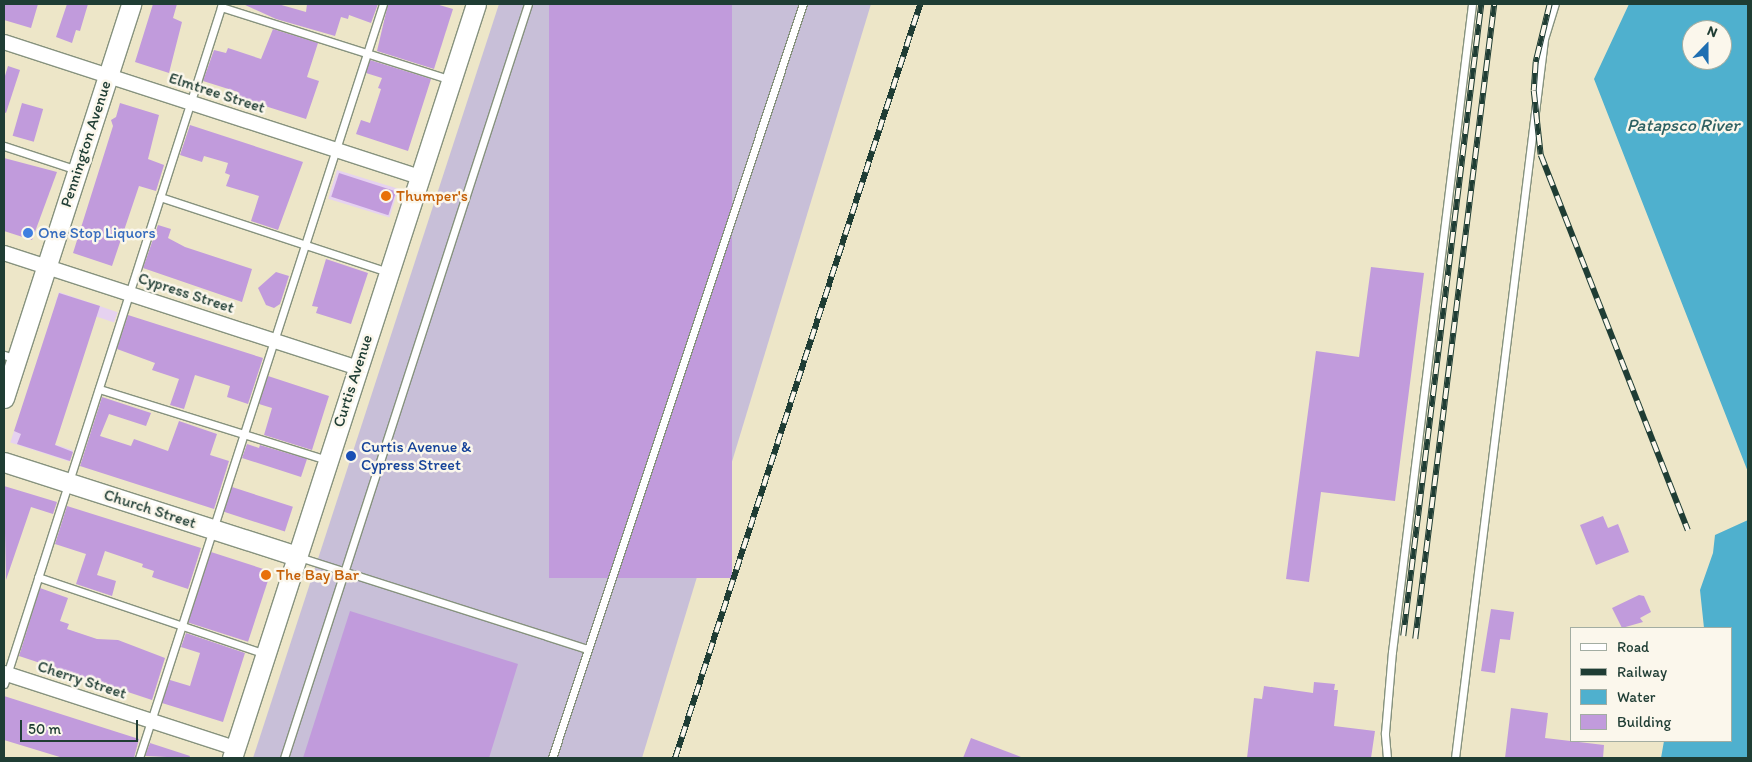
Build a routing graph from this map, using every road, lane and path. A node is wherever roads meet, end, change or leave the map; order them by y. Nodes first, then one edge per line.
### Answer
1 (131, 4) edge
2 (383, 4) edge
3 (476, 4) edge
4 (528, 4) edge
5 (803, 4) edge
6 (1472, 4) edge
7 (1555, 4) edge
8 (222, 5) edge
9 (4, 42) edge
10 (367, 53) junction
11 (108, 76) junction
12 (451, 80) junction
13 (190, 102) junction
14 (4, 146) edge
15 (335, 149) junction
16 (77, 170) junction
17 (420, 177) junction
18 (160, 197) junction
19 (305, 245) junction
20 (4, 253) edge
21 (46, 266) junction
22 (389, 272) junction
23 (129, 293) junction
24 (274, 340) junction
25 (10, 357) edge
26 (358, 368) junction
27 (99, 389) junction
28 (4, 398) edge
29 (244, 434) junction
30 (328, 460) junction
31 (4, 462) edge
32 (68, 483) junction
33 (213, 529) junction
34 (296, 556) junction
35 (345, 572) junction
36 (38, 577) junction
37 (182, 626) junction
38 (587, 649) junction
39 (265, 654) junction
40 (5, 677) edge
41 (151, 721) junction
42 (234, 753) edge
43 (139, 758) edge
44 (284, 758) edge
45 (552, 758) edge
46 (1387, 758) edge
47 (1455, 758) edge

1 - 11 main road, Pennington Avenue
2 - 10 lane
3 - 12 main road, Curtis Avenue
4 - 35 lane
5 - 38 lane
6 - 46 lane
7 - 47 lane
8 - 10 lane
8 - 13 lane
9 - 11 street, Elmtree Street
10 - 12 lane
10 - 15 lane
11 - 13 street, Elmtree Street
11 - 16 main road, Pennington Avenue
12 - 17 main road, Curtis Avenue
13 - 15 street, Elmtree Street
13 - 18 lane
14 - 16 lane
15 - 17 street, Elmtree Street
15 - 19 lane
16 - 21 main road, Pennington Avenue
17 - 22 main road, Curtis Avenue
18 - 19 lane
18 - 23 lane
19 - 22 lane
19 - 24 lane
20 - 21 street, Cypress Street
21 - 23 street, Cypress Street
21 - 25 main road, Pennington Avenue
22 - 26 main road, Curtis Avenue
23 - 24 street, Cypress Street
23 - 27 lane
24 - 26 street, Cypress Street
24 - 29 lane
25 - 28 main road, Pennington Avenue
26 - 30 main road, Curtis Avenue
27 - 29 lane
27 - 32 lane
29 - 30 lane
29 - 33 lane
30 - 34 main road, Curtis Avenue
31 - 32 main road, Church Street
32 - 33 main road, Church Street
32 - 36 lane
33 - 34 main road, Church Street
33 - 37 lane
34 - 35 lane
34 - 39 main road, Curtis Avenue
35 - 38 lane
35 - 44 lane
36 - 37 lane
36 - 40 lane
37 - 39 lane
37 - 41 lane
38 - 45 lane
39 - 42 main road, Curtis Avenue
40 - 41 street, Cherry Street
41 - 42 street, Cherry Street
41 - 43 lane

